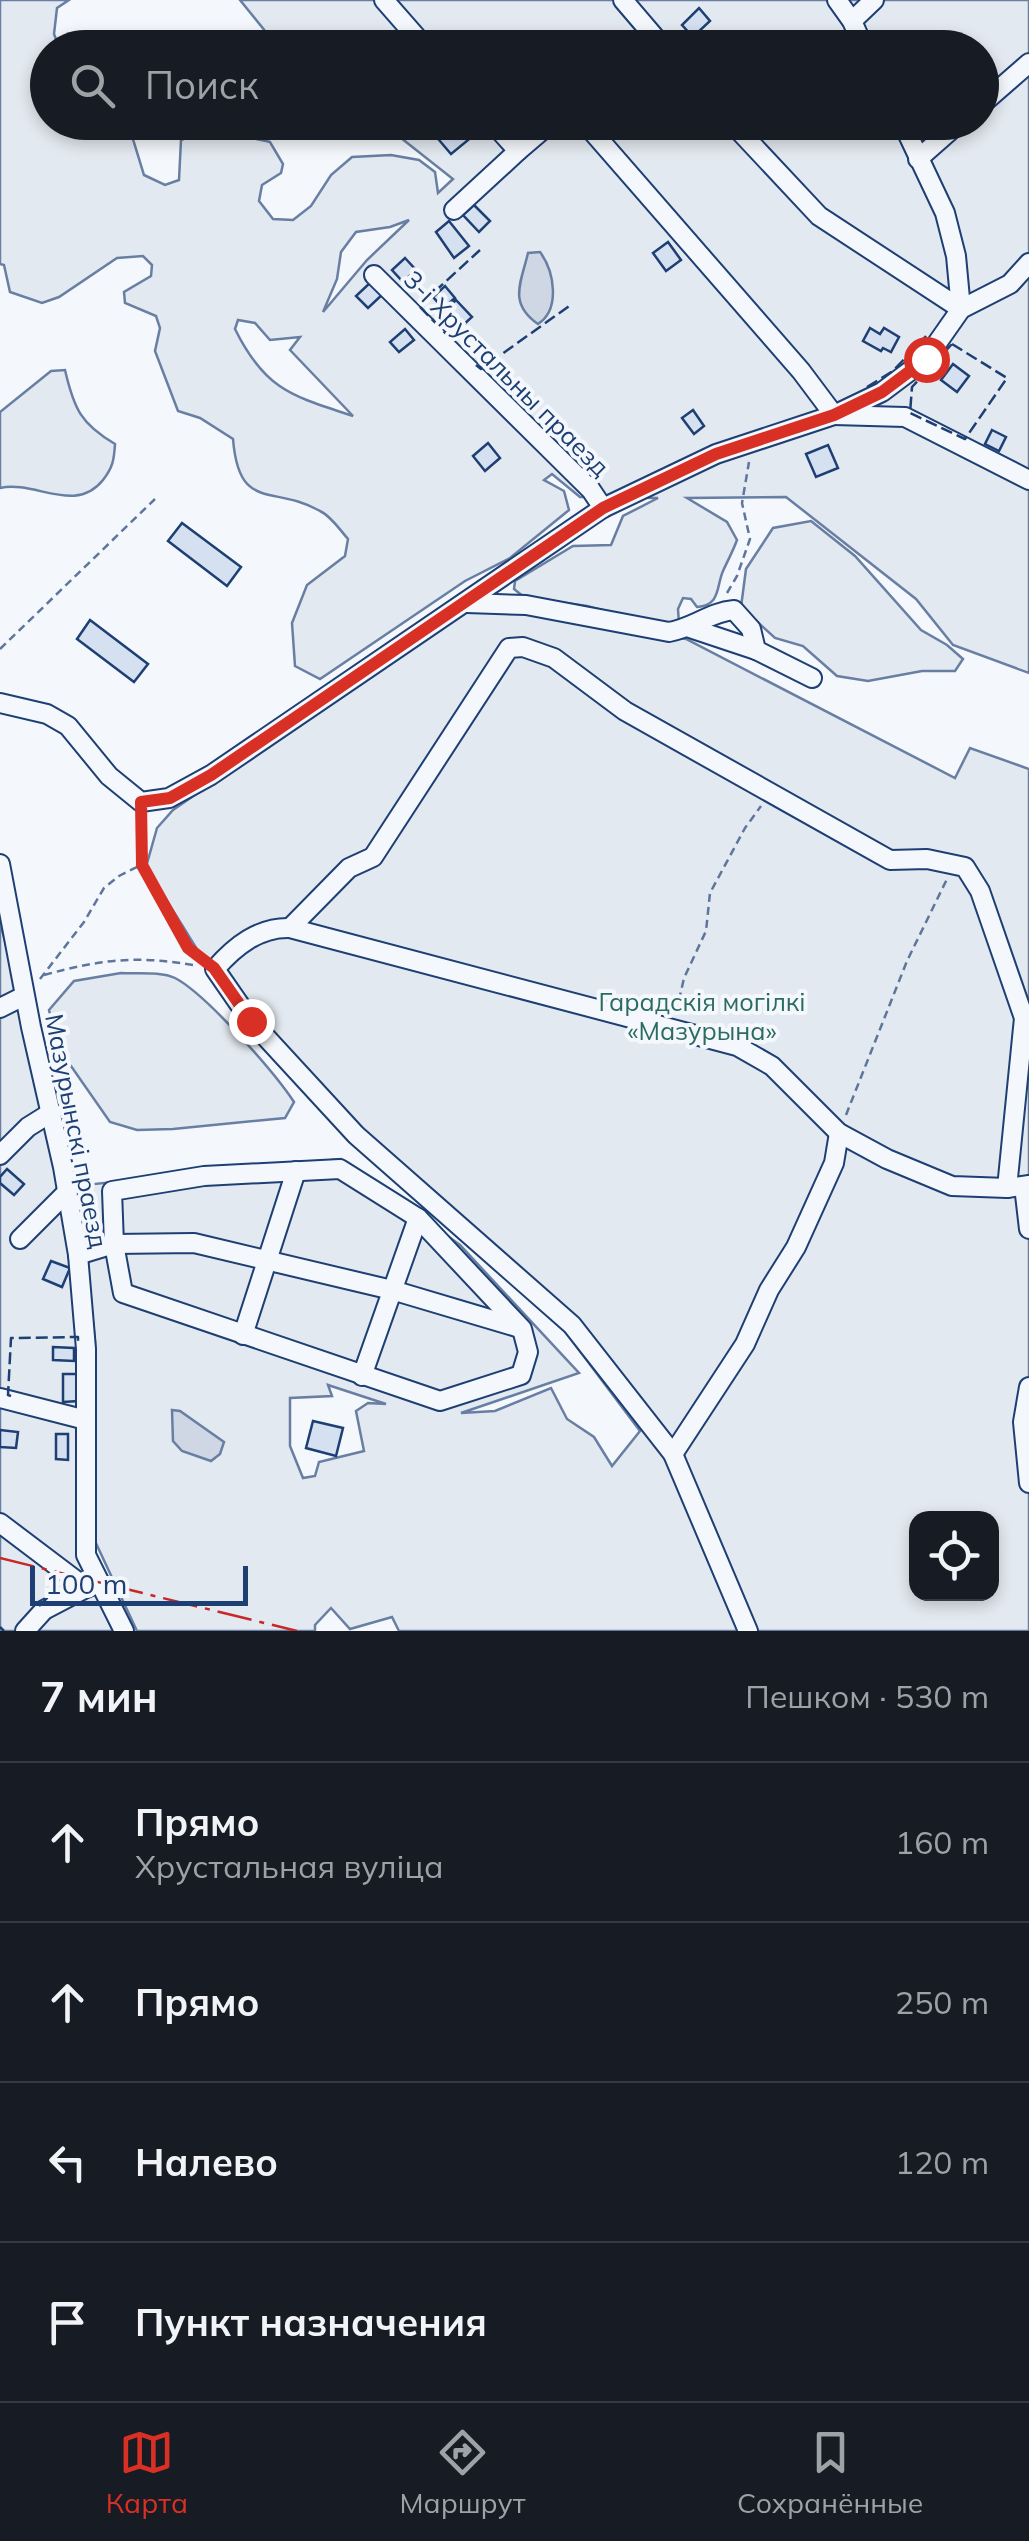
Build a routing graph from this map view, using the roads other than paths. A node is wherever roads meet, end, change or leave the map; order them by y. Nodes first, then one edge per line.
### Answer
1 (384, 0) edge
2 (624, 0) edge
3 (838, 0) edge
4 (874, 0) edge
5 (852, 21) junction
6 (410, 30) edge
7 (649, 30) edge
8 (856, 30) edge
9 (1029, 62) edge
10 (999, 89) edge
11 (508, 140) edge
12 (531, 140) edge
13 (600, 140) edge
14 (748, 140) edge
15 (910, 140) edge
16 (940, 140) edge
17 (518, 151) junction
18 (918, 159) junction
19 (454, 210) dead end
20 (1029, 263) edge
21 (374, 275) dead end
22 (961, 309) junction
23 (834, 415) junction
24 (1029, 480) edge
25 (603, 508) junction
26 (466, 604) junction
27 (690, 628) junction
28 (756, 650) junction
29 (812, 678) dead end
30 (0, 703) edge
31 (2, 869) edge
32 (290, 928) junction
33 (24, 996) junction
34 (0, 1008) edge
35 (52, 1112) junction
36 (839, 1133) junction
37 (0, 1156) edge
38 (296, 1172) junction
39 (1020, 1186) edge
40 (68, 1191) junction
41 (418, 1218) junction
42 (1029, 1229) edge
43 (20, 1239) dead end
44 (114, 1244) junction
45 (78, 1255) junction
46 (269, 1259) junction
47 (392, 1290) junction
48 (522, 1329) junction
49 (244, 1336) junction
50 (362, 1376) junction
51 (1029, 1388) edge
52 (0, 1398) edge
53 (86, 1420) junction
54 (673, 1454) junction
55 (1029, 1483) edge
56 (0, 1523) edge
57 (92, 1585) junction
58 (25, 1631) edge
59 (124, 1631) edge
60 (748, 1631) edge

1 - 6 street
2 - 7 street
3 - 5 street
4 - 5 street
5 - 8 street
9 - 10 street
11 - 17 street
12 - 17 street
13 - 23 street
14 - 22 street
15 - 18 street
16 - 18 street
17 - 19 street
18 - 22 street
20 - 22 street
21 - 25 street, 3-і Хрустальны праезд
22 - 23 street
23 - 24 street
23 - 25 street
25 - 26 street
26 - 27 street
26 - 30 street
27 - 28 street
27 - 28 street
28 - 29 street
31 - 33 street, Мазурынскі праезд
32 - 36 street
32 - 39 street
32 - 54 street
33 - 34 street
33 - 35 street, Мазурынскі праезд
35 - 37 street
35 - 40 street, Мазурынскі праезд
36 - 39 street
36 - 54 street
38 - 41 street
38 - 44 street
38 - 46 street
39 - 42 street
40 - 43 street
40 - 45 street, Мазурынскі праезд
41 - 47 street
41 - 48 street
44 - 45 street
44 - 46 street
44 - 49 street
45 - 53 street, Мазурынскі праезд
46 - 47 street
46 - 49 street
47 - 48 street
47 - 50 street
48 - 50 street
49 - 50 street
51 - 55 street
52 - 53 street
53 - 57 street, Мазурынскі праезд
54 - 60 street
56 - 57 street
57 - 58 street
57 - 59 street, Мазурынскі праезд

